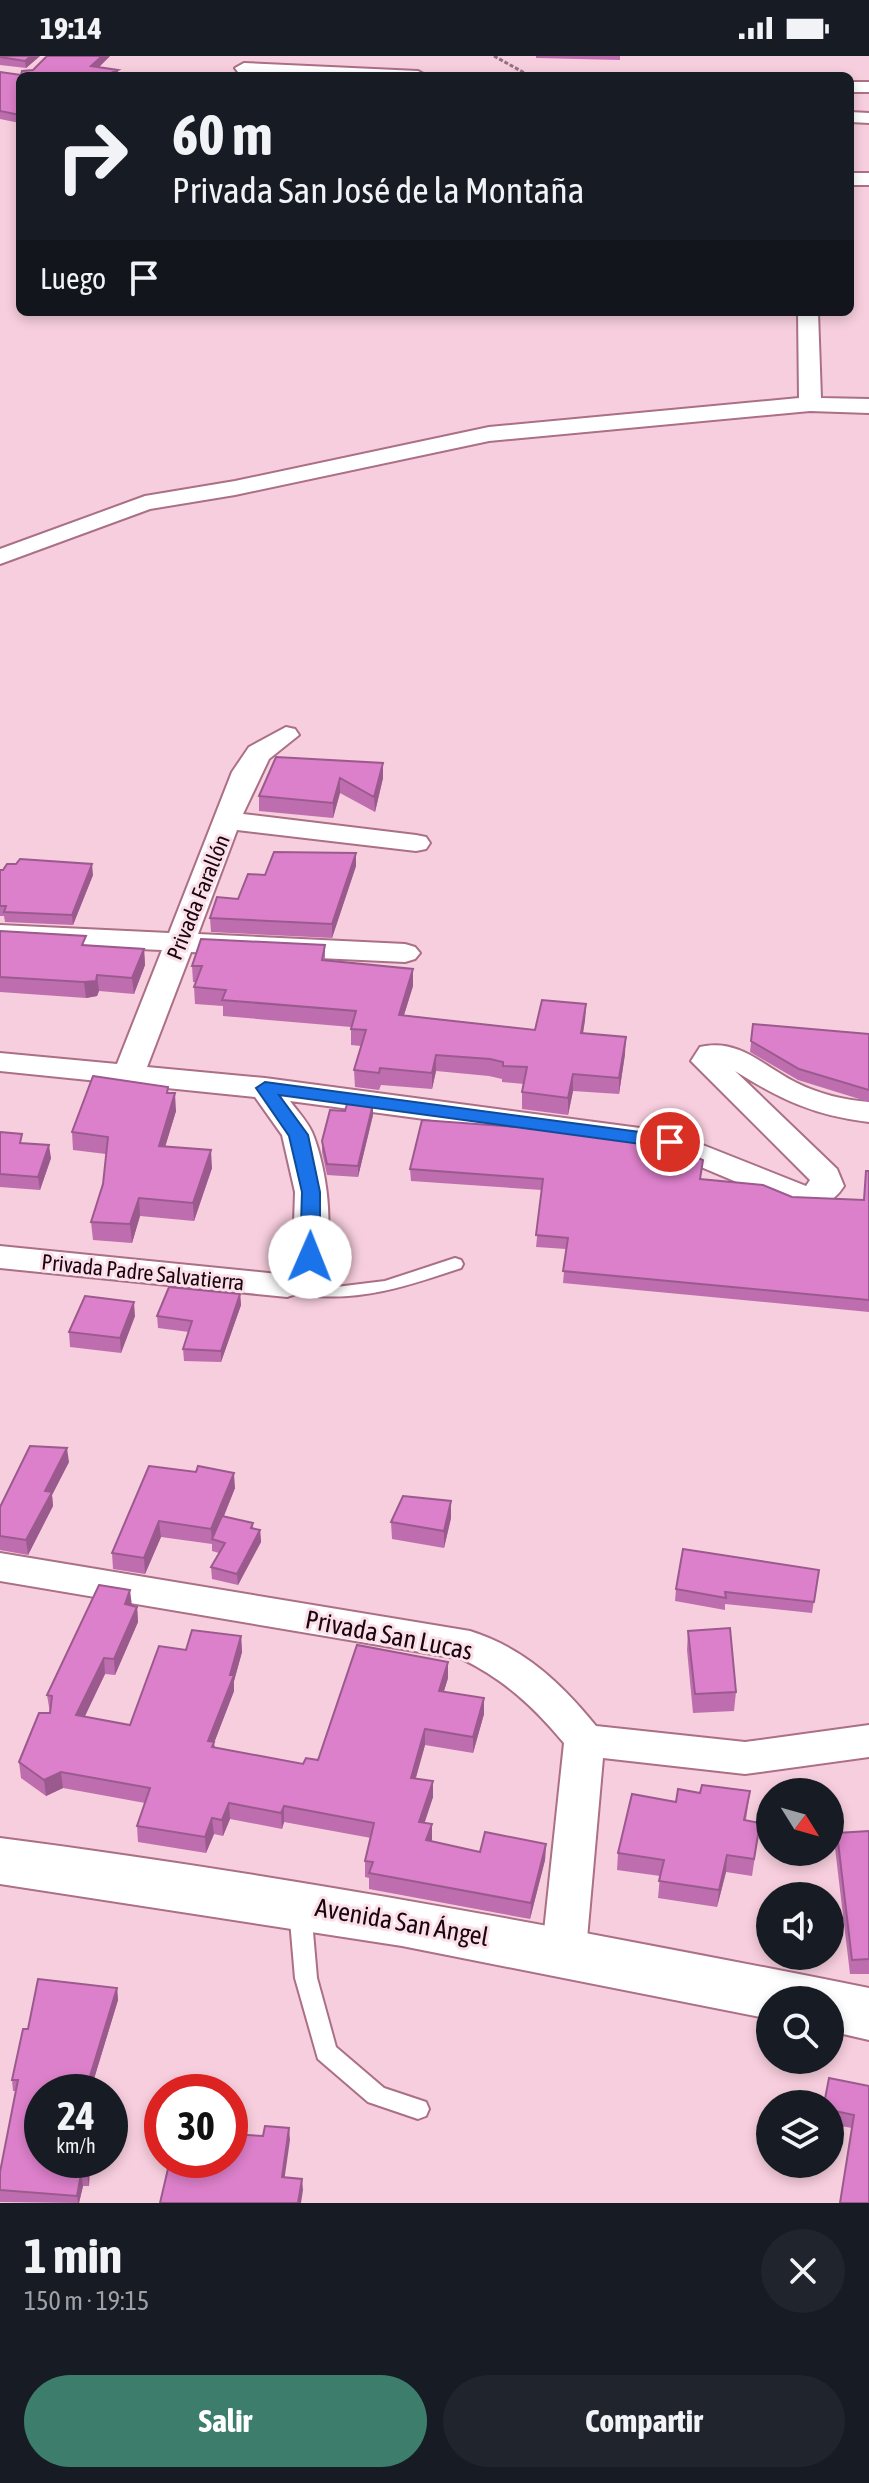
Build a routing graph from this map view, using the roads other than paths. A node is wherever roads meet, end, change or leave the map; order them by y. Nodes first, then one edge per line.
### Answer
1 (244, 68) dead end
2 (331, 72) edge
3 (808, 316) edge
4 (810, 404) junction
5 (869, 406) edge
6 (0, 557) edge
7 (286, 735) dead end
8 (229, 821) junction
9 (416, 843) dead end
10 (0, 934) edge
11 (181, 941) junction
12 (405, 953) dead end
13 (0, 1062) edge
14 (129, 1073) junction
15 (265, 1088) junction
16 (869, 1112) edge
17 (0, 1257) edge
18 (455, 1264) dead end
19 (287, 1286) junction
20 (0, 1567) edge
21 (584, 1740) junction
22 (869, 1741) edge
23 (0, 1861) edge
24 (299, 1904) junction
25 (564, 1950) junction
26 (756, 1990) edge
27 (418, 2109) dead end

1 - 2 street
3 - 4 street
4 - 5 street
4 - 6 street
7 - 8 street, Privada Farallón
8 - 9 street
8 - 11 street, Privada Farallón
10 - 11 street
11 - 12 street
11 - 14 street, Privada Farallón
13 - 14 street
14 - 15 street
15 - 16 street
15 - 19 street
17 - 19 street, Privada Padre Salvatierra
18 - 19 lane
20 - 21 street, Privada San Lucas
21 - 22 street
21 - 25 street
23 - 24 main road, Avenida San Ángel
24 - 25 main road, Avenida San Ángel
24 - 27 lane
25 - 26 main road, Avenida San Ángel

